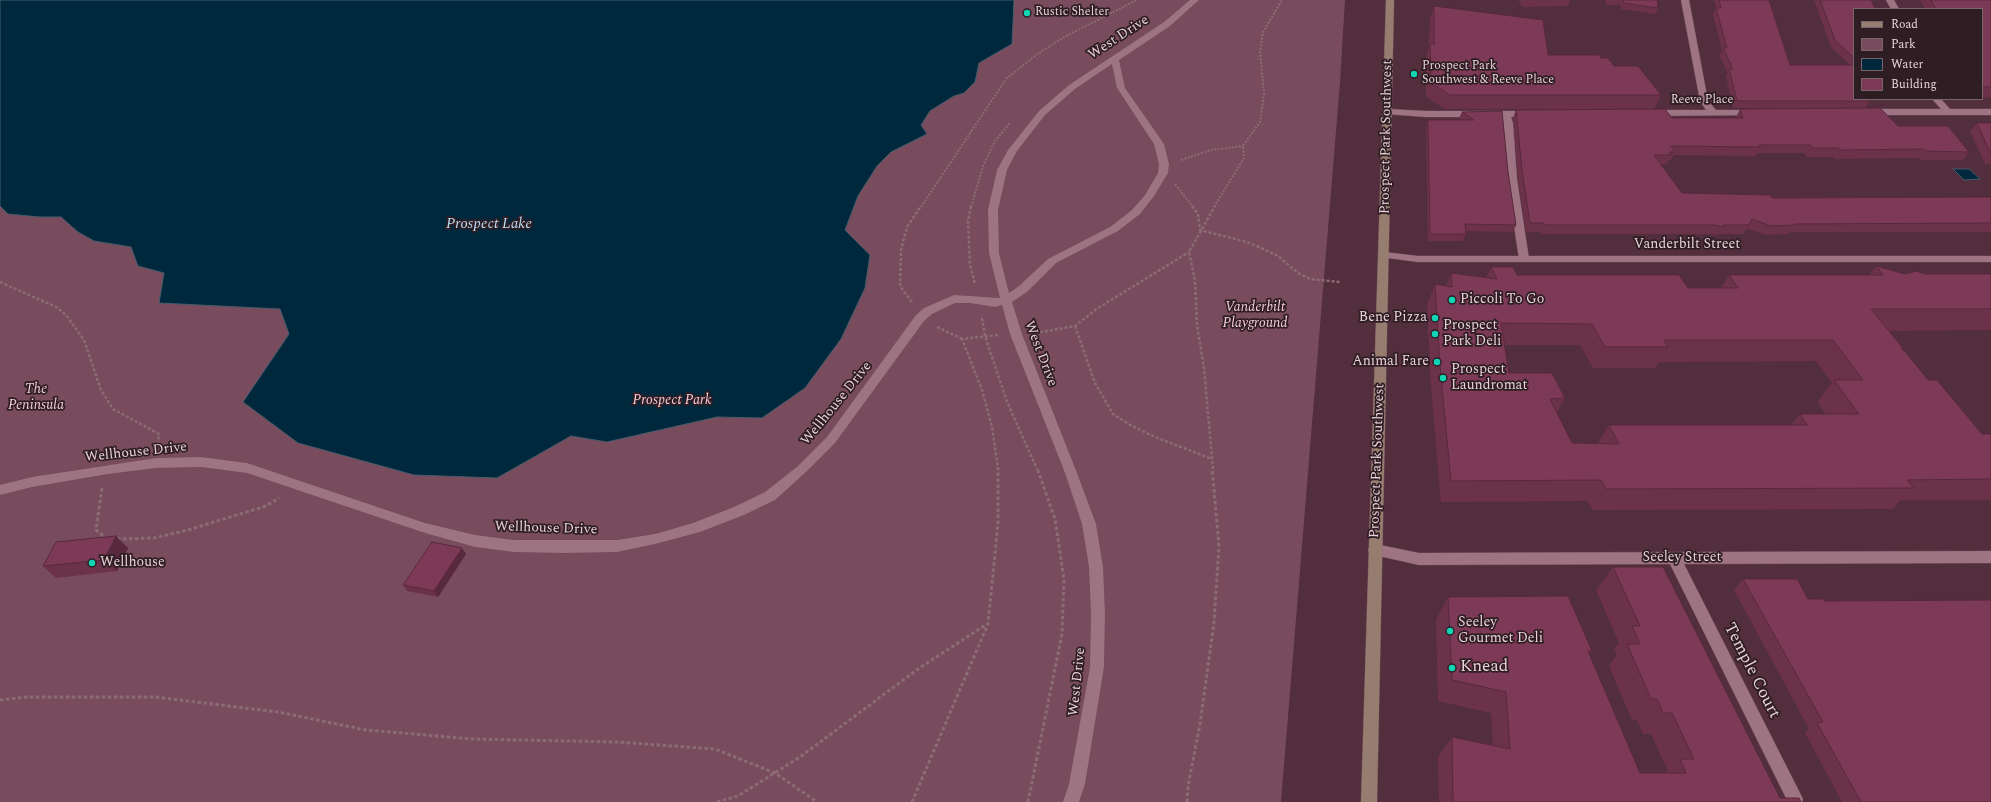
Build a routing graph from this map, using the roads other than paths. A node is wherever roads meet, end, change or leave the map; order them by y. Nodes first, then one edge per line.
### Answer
1 (1195, 0) edge
2 (1390, 0) edge
3 (1685, 0) edge
4 (1115, 60) junction
5 (1937, 100) edge
6 (1388, 112) junction
7 (1862, 112) edge
8 (1948, 112) junction
9 (1991, 112) edge
10 (1640, 113) edge
11 (1713, 113) junction
12 (1760, 113) edge
13 (1505, 114) junction
14 (1536, 114) edge
15 (1384, 255) junction
16 (1524, 259) junction
17 (1991, 259) edge
18 (1006, 301) junction
19 (0, 490) edge
20 (1375, 550) junction
21 (1991, 557) edge
22 (1674, 558) junction
23 (1795, 799) edge
24 (1071, 802) edge
25 (1369, 802) edge

1 - 4 street, West Drive
2 - 6 street, Prospect Park Southwest
3 - 11 street
4 - 18 street, West Drive
4 - 18 street
5 - 8 street
6 - 13 street
6 - 15 street, Prospect Park Southwest
7 - 8 street
8 - 9 street
10 - 11 street, Reeve Place
11 - 12 street, Reeve Place
13 - 14 street
13 - 16 street
15 - 16 street, Vanderbilt Street
15 - 20 street, Prospect Park Southwest
16 - 17 street, Vanderbilt Street
18 - 19 street, Wellhouse Drive
18 - 24 street, West Drive
20 - 22 street, Seeley Street
20 - 25 street, Prospect Park Southwest
21 - 22 street, Seeley Street
22 - 23 street, Temple Court

